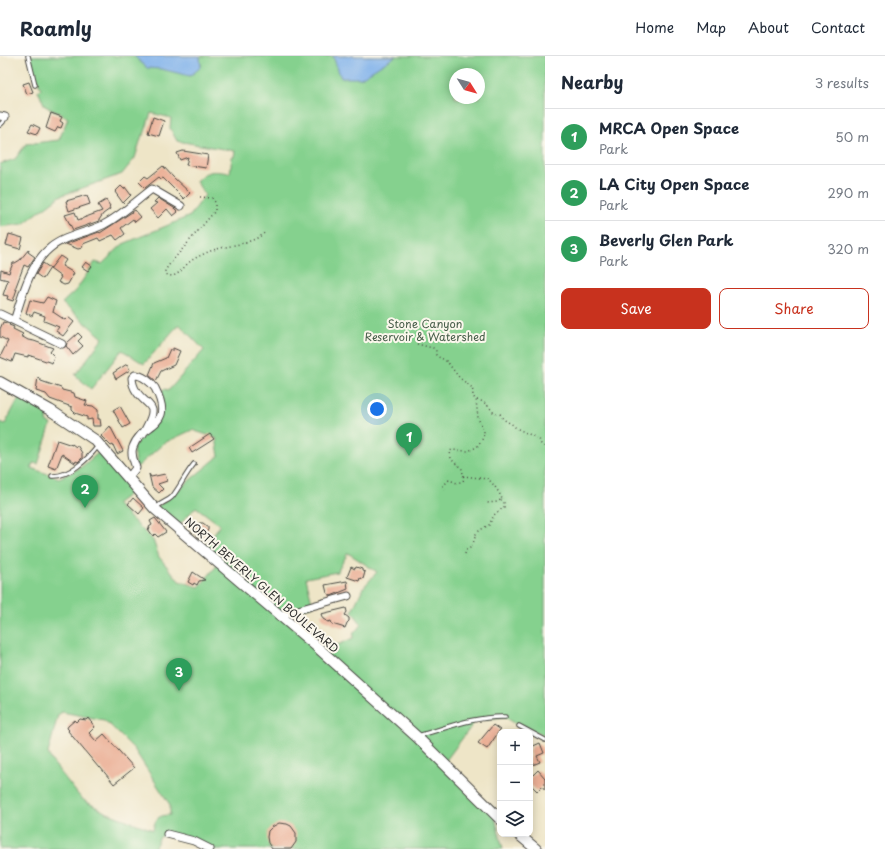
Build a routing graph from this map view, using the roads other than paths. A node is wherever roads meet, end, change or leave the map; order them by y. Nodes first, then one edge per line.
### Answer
1 (28, 56) edge
2 (35, 85) dead end
3 (3, 116) edge
4 (0, 125) edge
5 (181, 206) dead end
6 (0, 314) edge
7 (14, 321) junction
8 (62, 344) dead end
9 (0, 382) edge
10 (143, 434) junction
11 (99, 445) junction
12 (194, 464) dead end
13 (52, 476) dead end
14 (128, 478) junction
15 (155, 509) junction
16 (348, 596) dead end
17 (280, 615) junction
18 (505, 717) dead end
19 (519, 726) dead end
20 (417, 737) junction
21 (545, 740) edge
22 (497, 816) edge
23 (167, 834) dead end
24 (522, 837) edge
25 (210, 849) edge
26 (536, 849) edge

1 - 2 lane
3 - 4 lane
5 - 7 street
6 - 7 street
7 - 8 street
9 - 11 main road, NORTH BEVERLY GLEN BOULEVARD
10 - 10 street
10 - 14 street
11 - 13 lane
11 - 14 main road, NORTH BEVERLY GLEN BOULEVARD
12 - 15 lane
14 - 15 main road, NORTH BEVERLY GLEN BOULEVARD
15 - 17 main road, NORTH BEVERLY GLEN BOULEVARD
16 - 17 street
17 - 20 main road, NORTH BEVERLY GLEN BOULEVARD
18 - 20 lane
19 - 21 lane
20 - 22 main road, NORTH BEVERLY GLEN BOULEVARD
23 - 25 street
24 - 26 main road

